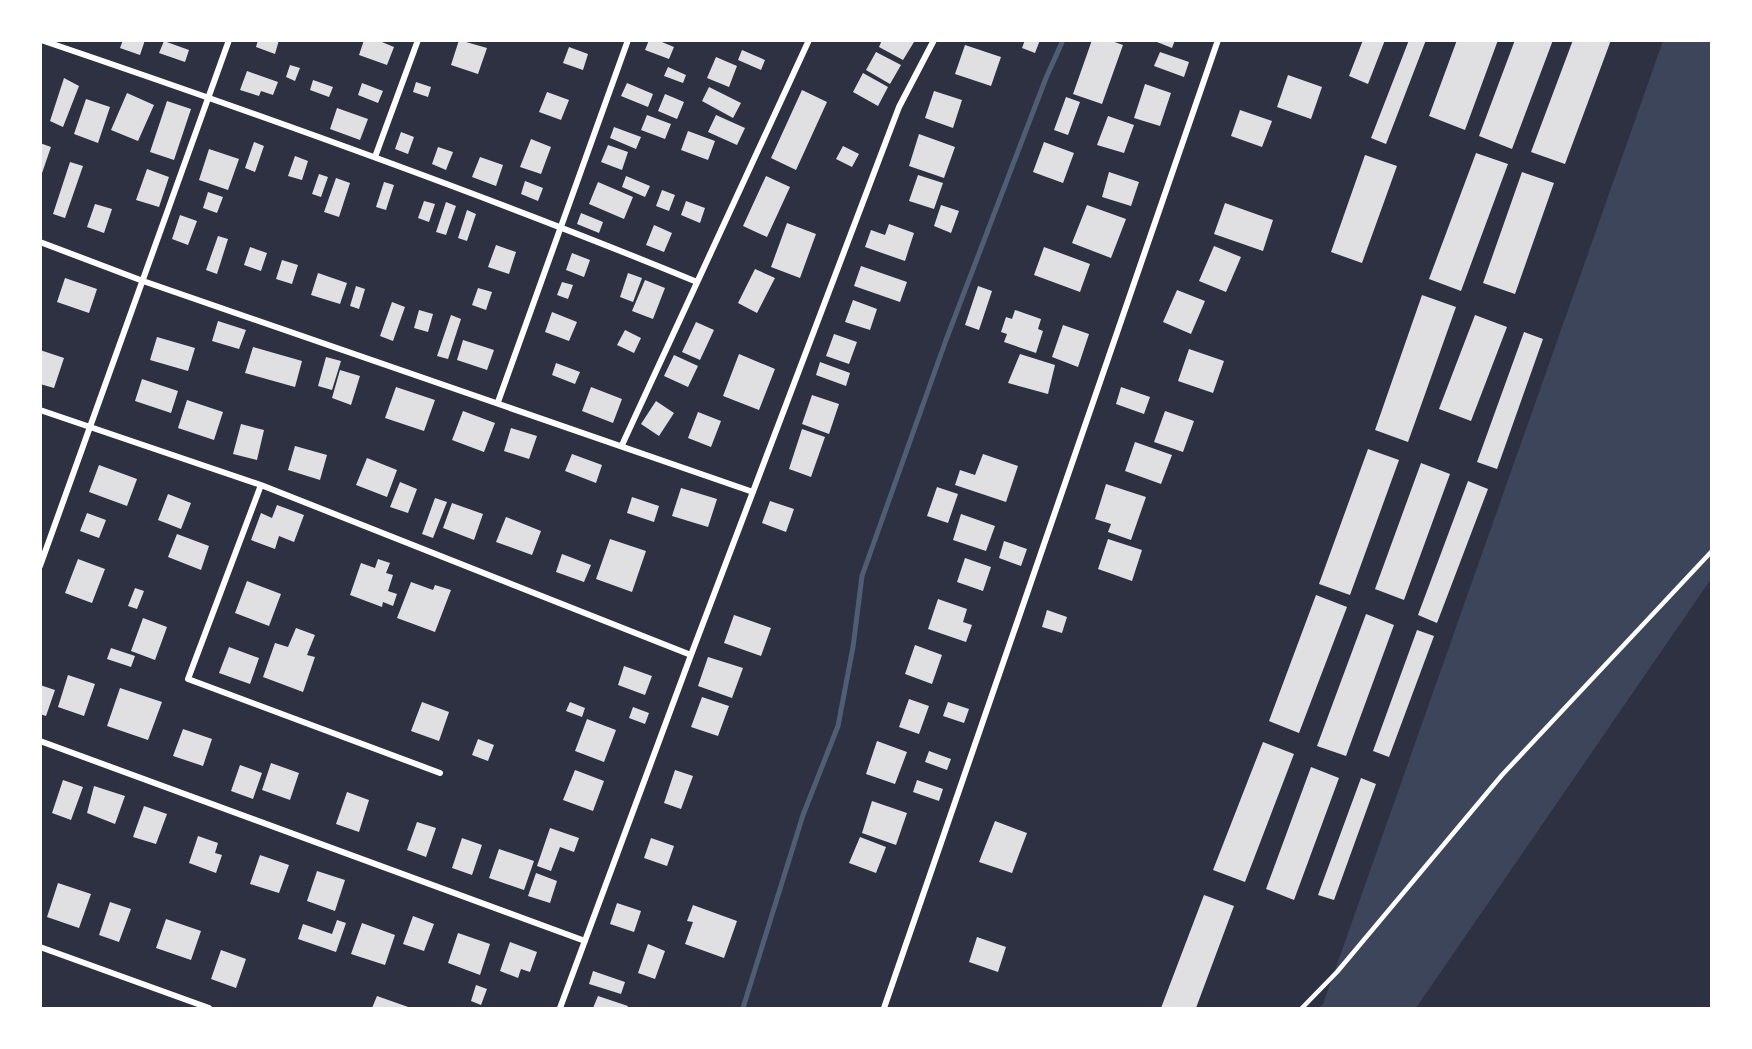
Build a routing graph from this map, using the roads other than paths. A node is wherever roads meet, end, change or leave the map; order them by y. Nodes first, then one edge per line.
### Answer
1 (41, 40) edge
2 (229, 40) edge
3 (418, 40) edge
4 (628, 40) edge
5 (809, 40) edge
6 (934, 40) edge
7 (1218, 40) edge
8 (208, 97) junction
9 (375, 157) junction
10 (562, 226) junction
11 (40, 242) edge
12 (142, 281) junction
13 (697, 282) junction
14 (498, 402) junction
15 (40, 410) edge
16 (89, 426) junction
17 (622, 445) junction
18 (261, 485) junction
19 (753, 492) junction
20 (1712, 551) edge
21 (40, 566) edge
22 (691, 655) junction
23 (40, 741) edge
24 (440, 773) dead end
25 (585, 941) junction
26 (40, 947) edge
27 (209, 1008) edge
28 (560, 1008) edge
29 (884, 1008) edge
30 (1302, 1008) edge

1 - 8 street
2 - 8 street
3 - 9 street
4 - 10 street
5 - 13 street
6 - 19 street
7 - 29 street
8 - 9 street
8 - 12 street
9 - 10 street
10 - 13 street
10 - 14 street
11 - 12 street
12 - 14 street
12 - 16 street
13 - 17 street
14 - 17 street
15 - 16 street
16 - 18 street
16 - 21 street
17 - 19 street
18 - 22 street
18 - 24 street
19 - 22 street
20 - 30 lane
22 - 25 street
23 - 25 street
25 - 28 street
26 - 27 street

